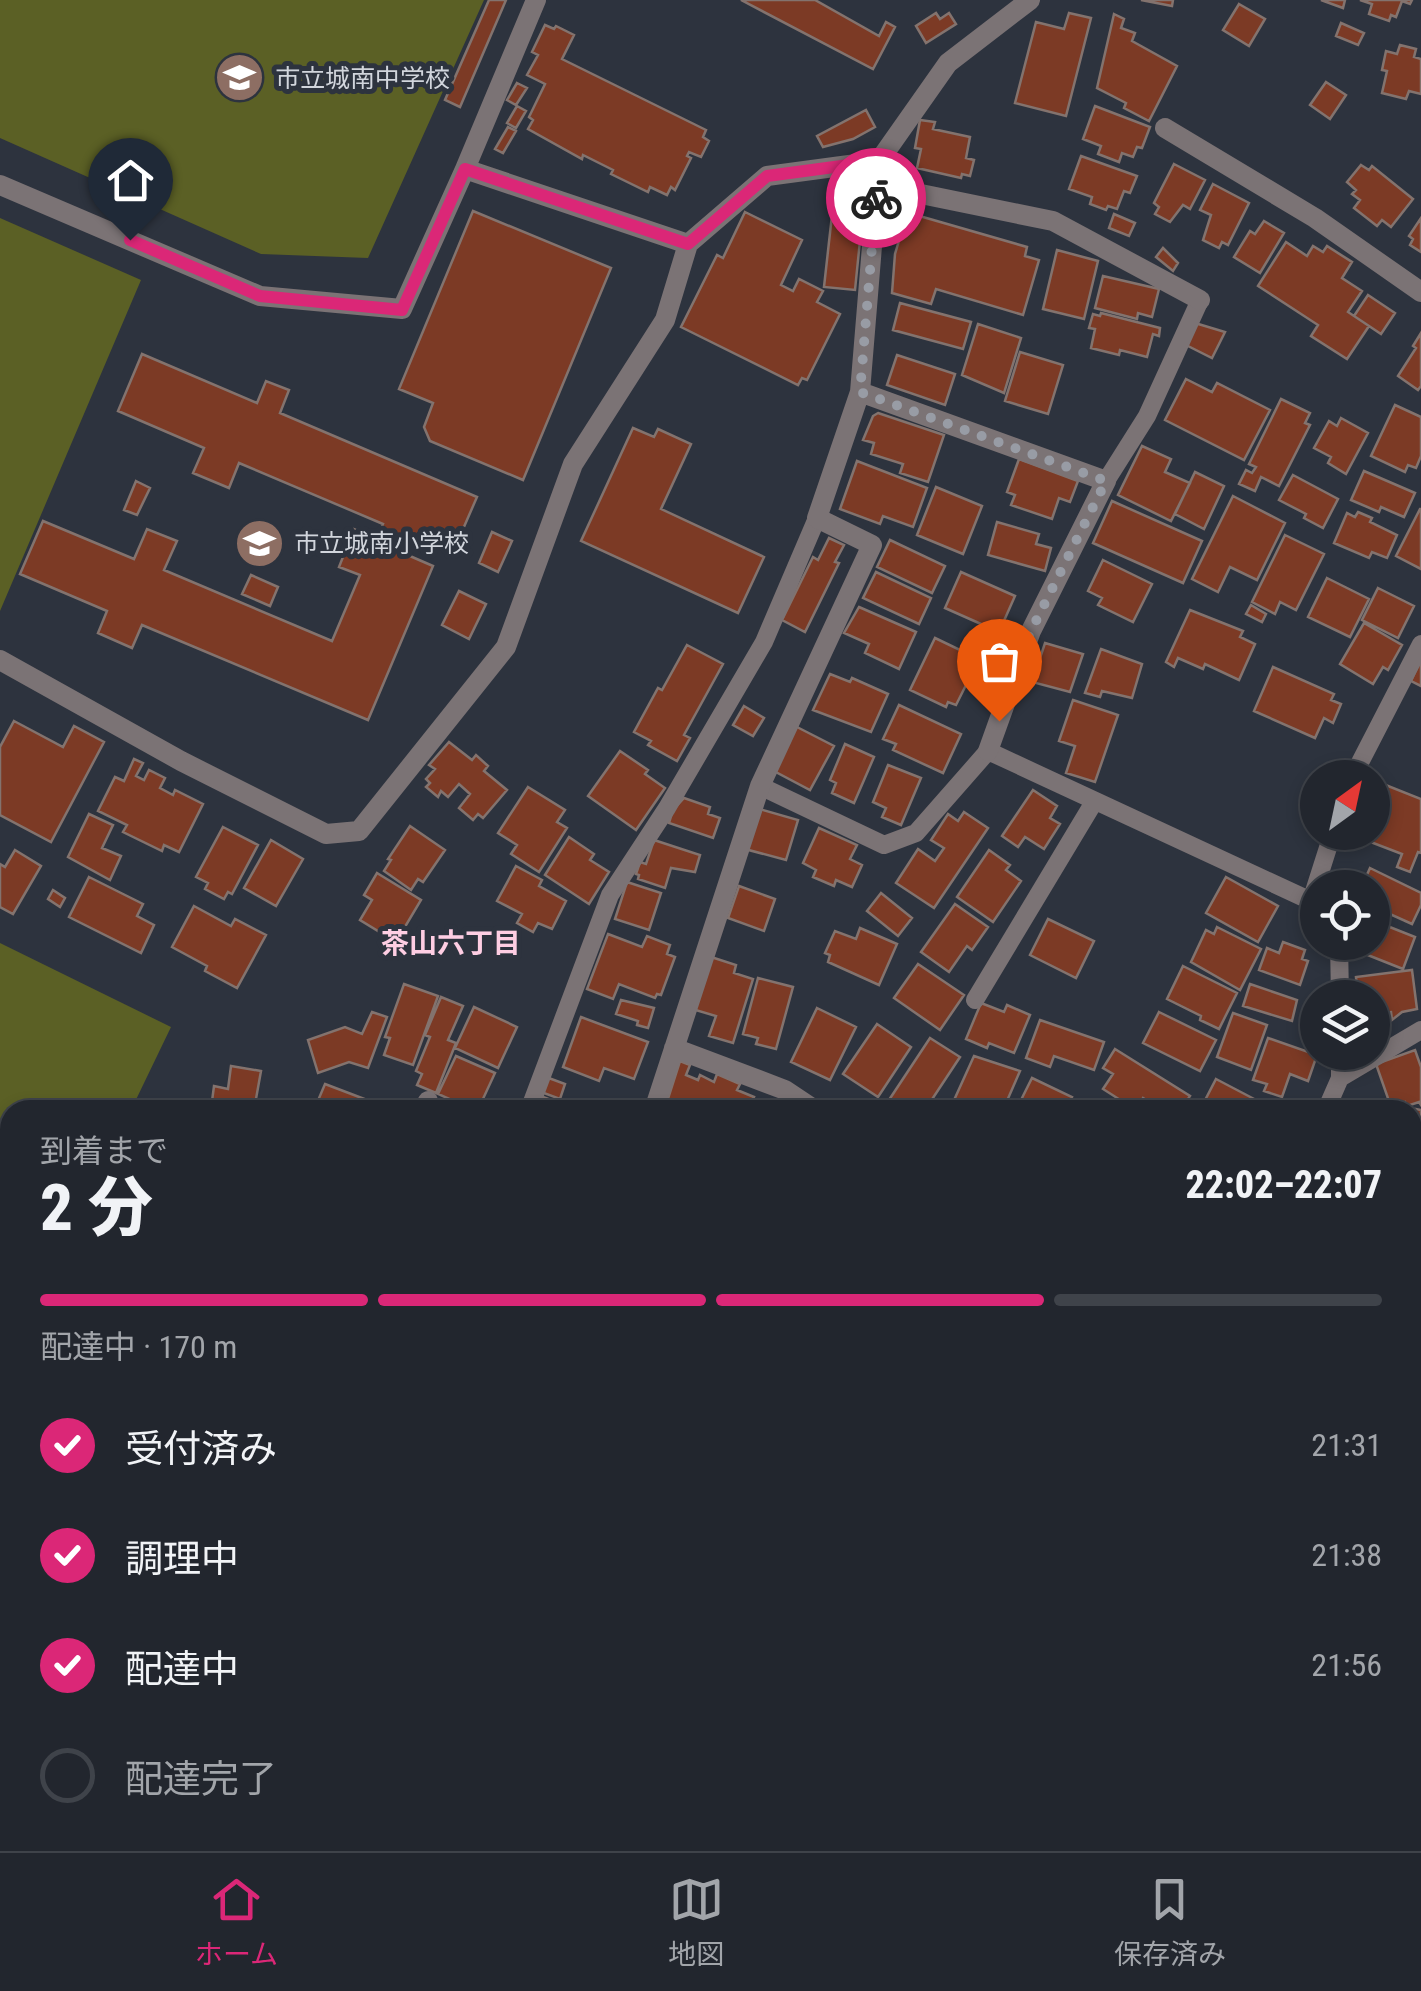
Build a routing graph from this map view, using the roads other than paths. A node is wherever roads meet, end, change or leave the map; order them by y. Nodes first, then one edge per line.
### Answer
1 (536, 0) edge
2 (1030, 0) edge
3 (1165, 128) dead end
4 (879, 161) junction
5 (465, 169) junction
6 (0, 185) edge
7 (877, 185) junction
8 (688, 244) junction
9 (1421, 292) edge
10 (1200, 300) joint
11 (860, 392) junction
12 (1106, 481) junction
13 (816, 518) junction
14 (1421, 644) edge
15 (0, 660) edge
16 (988, 751) junction
17 (1361, 760) edge
18 (760, 786) junction
19 (1094, 802) junction
20 (1300, 898) edge
21 (975, 1000) dead end
22 (1421, 1030) edge
23 (674, 1048) junction
24 (1340, 1070) edge
25 (1340, 1078) junction
26 (533, 1100) edge
27 (657, 1100) edge
28 (800, 1100) edge
29 (1330, 1100) edge

1 - 5 street
2 - 4 street
3 - 9 street
4 - 7 street
4 - 8 street
5 - 6 street
5 - 8 street
7 - 10 street
7 - 11 street
8 - 15 street
10 - 12 lane
11 - 12 street
11 - 13 street
12 - 16 street
13 - 18 street
13 - 26 lane
14 - 17 lane
16 - 18 lane
16 - 19 lane
18 - 23 street
19 - 20 lane
19 - 21 lane
22 - 25 lane
23 - 27 street
23 - 28 street
24 - 25 lane
25 - 29 lane

